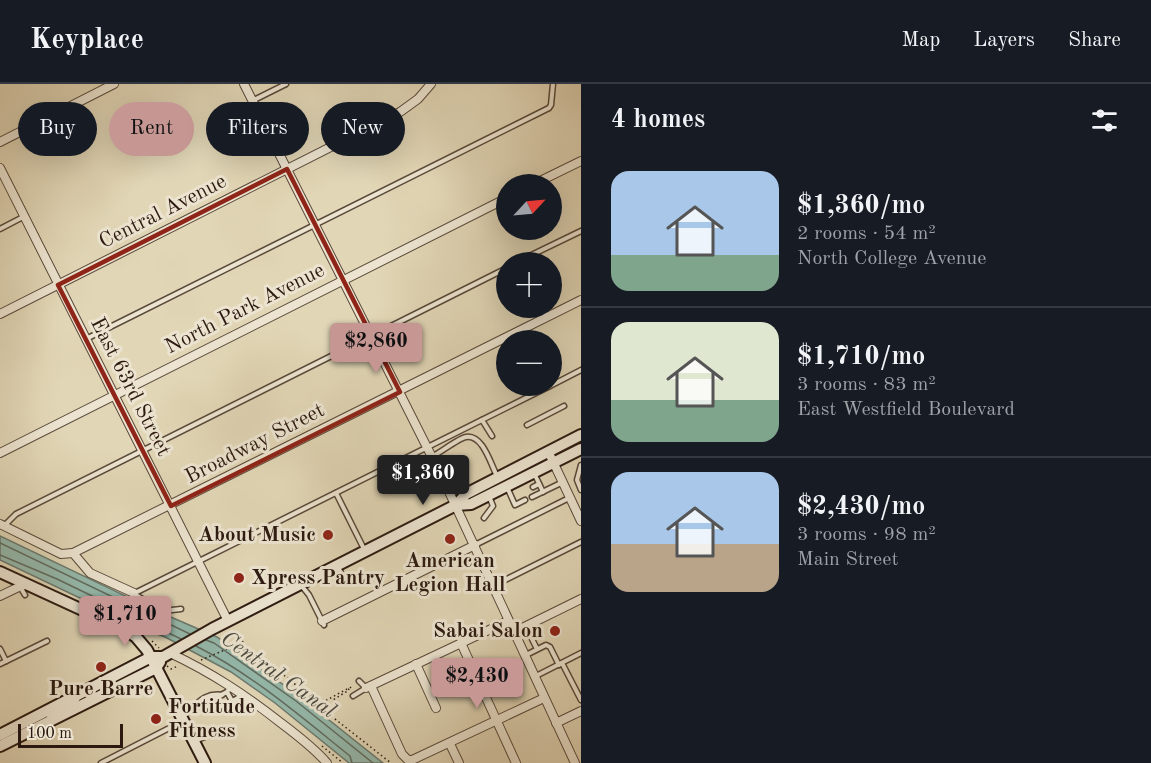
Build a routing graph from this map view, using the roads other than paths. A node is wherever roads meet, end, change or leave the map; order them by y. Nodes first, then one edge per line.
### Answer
1 (114, 84) edge
2 (243, 84) edge
3 (286, 84) edge
4 (431, 84) edge
5 (553, 84) edge
6 (252, 101) junction
7 (0, 142) edge
8 (581, 161) edge
9 (0, 168) edge
10 (287, 170) junction
11 (554, 174) edge
12 (496, 204) edge
13 (24, 216) junction
14 (315, 225) junction
15 (0, 229) edge
16 (581, 231) edge
17 (538, 252) edge
18 (496, 274) edge
19 (343, 280) junction
20 (58, 285) junction
21 (581, 300) edge
22 (562, 310) edge
23 (0, 314) edge
24 (545, 318) edge
25 (371, 336) junction
26 (86, 339) junction
27 (581, 370) edge
28 (562, 380) edge
29 (400, 392) junction
30 (114, 395) junction
31 (529, 396) edge
32 (564, 406) dead end
33 (482, 420) junction
34 (527, 425) dead end
35 (579, 434) edge
36 (492, 436) dead end
37 (428, 447) junction
38 (581, 449) edge
39 (142, 450) junction
40 (543, 452) junction
41 (0, 453) edge
42 (432, 456) junction
43 (554, 463) junction
44 (580, 466) edge
45 (534, 473) junction
46 (498, 477) junction
47 (581, 478) edge
48 (563, 482) junction
49 (539, 484) junction
50 (507, 487) junction
51 (533, 487) dead end
52 (581, 490) edge
53 (543, 492) junction
54 (336, 493) junction
55 (489, 496) junction
56 (570, 497) junction
57 (532, 498) dead end
58 (525, 502) dead end
59 (456, 505) junction
60 (171, 506) junction
61 (578, 508) edge
62 (484, 518) dead end
63 (581, 520) edge
64 (2, 524) edge
65 (581, 542) edge
66 (475, 546) junction
67 (364, 551) junction
68 (74, 553) junction
69 (199, 562) junction
70 (337, 565) junction
71 (0, 572) edge
72 (352, 578) dead end
73 (300, 584) junction
74 (493, 586) junction
75 (22, 589) junction
76 (134, 593) junction
77 (0, 596) edge
78 (581, 599) edge
79 (181, 609) dead end
80 (228, 621) junction
81 (508, 621) junction
82 (323, 623) joint
83 (514, 632) junction
84 (530, 635) dead end
85 (47, 641) dead end
86 (461, 644) junction
87 (0, 649) edge
88 (537, 649) junction
89 (169, 653) junction
90 (581, 653) edge
91 (524, 655) junction
92 (151, 657) junction
93 (6, 661) junction
94 (0, 664) edge
95 (416, 664) junction
96 (561, 664) junction
97 (156, 668) junction
98 (534, 677) junction
99 (359, 681) dead end
100 (368, 687) junction
101 (230, 688) junction
102 (222, 695) junction
103 (245, 695) junction
104 (353, 696) dead end
105 (544, 698) junction
106 (81, 699) junction
107 (581, 700) edge
108 (209, 701) dead end
109 (200, 706) dead end
110 (436, 708) dead end
111 (193, 710) junction
112 (581, 711) edge
113 (182, 718) junction
114 (497, 721) junction
115 (556, 723) junction
116 (222, 728) dead end
117 (0, 735) edge
118 (0, 740) edge
119 (194, 741) junction
120 (450, 744) junction
121 (0, 746) edge
122 (101, 763) edge
123 (205, 763) edge
124 (327, 763) edge
125 (459, 763) edge
126 (516, 763) edge
127 (575, 763) edge

1 - 7 street
2 - 6 street
3 - 6 lane
4 - 10 street, Central Avenue
5 - 14 lane
6 - 10 street
8 - 11 street
9 - 13 street, East 63rd Street
10 - 14 street
10 - 20 street, Central Avenue
12 - 19 street, North Park Avenue
13 - 15 lane
13 - 20 street, East 63rd Street
14 - 19 street
14 - 26 lane
16 - 17 lane
18 - 25 lane
19 - 25 street
19 - 30 street, North Park Avenue
20 - 23 street, Central Avenue
20 - 26 street, East 63rd Street
21 - 22 street, Broadway Street
24 - 29 street, Broadway Street
25 - 29 street
25 - 39 lane
26 - 30 street, East 63rd Street
27 - 28 lane
29 - 37 street
29 - 60 street, Broadway Street
30 - 39 street, East 63rd Street
30 - 41 street, North Park Avenue
31 - 33 lane
32 - 34 lane
33 - 36 lane
33 - 37 lane
35 - 40 main road
37 - 42 street
37 - 54 lane
38 - 43 main road
39 - 60 street, East 63rd Street
39 - 64 lane
40 - 43 street
40 - 46 main road
42 - 46 lane
42 - 59 street
43 - 45 main road
43 - 48 street
44 - 47 lane
44 - 52 lane
45 - 49 lane
45 - 50 main road
46 - 59 main road
48 - 53 lane
48 - 56 street
49 - 51 lane
49 - 53 lane
50 - 55 main road
50 - 58 lane
53 - 57 lane
54 - 67 lane
54 - 69 lane
55 - 59 main road
55 - 62 lane
56 - 61 street
56 - 66 lane
59 - 66 street
59 - 67 main road
60 - 68 street, Broadway Street
60 - 69 street, East 63rd Street
61 - 63 street
64 - 68 street
65 - 74 lane
66 - 74 street
66 - 82 street
67 - 70 main road
68 - 76 street
69 - 76 lane
69 - 80 street, East 63rd Street
70 - 72 lane
70 - 73 main road
71 - 75 main road
73 - 80 main road
73 - 82 lane
74 - 81 street
75 - 77 street
75 - 92 main road
76 - 79 lane
78 - 83 street
80 - 89 main road
81 - 83 street
81 - 86 street
83 - 91 street
84 - 88 lane
85 - 93 lane
86 - 95 street
86 - 114 street
87 - 93 lane
88 - 91 lane
88 - 96 lane
89 - 92 main road
89 - 97 main road
89 - 101 street
90 - 96 lane
91 - 98 street
92 - 97 main road
92 - 106 main road
93 - 94 lane
95 - 100 street
95 - 110 street
96 - 98 lane
96 - 107 lane
97 - 106 main road
97 - 113 main road
98 - 105 street
99 - 100 lane
100 - 104 lane
100 - 120 street
101 - 102 lane
101 - 103 street
101 - 103 lane
102 - 108 lane
102 - 111 lane
103 - 124 street
105 - 114 street
105 - 115 street
106 - 117 main road
106 - 118 lane
106 - 121 main road
109 - 111 lane
111 - 113 lane
112 - 115 street
113 - 119 main road
113 - 122 lane
114 - 120 street
114 - 126 street
115 - 127 street
116 - 119 lane
119 - 123 main road
120 - 125 street

